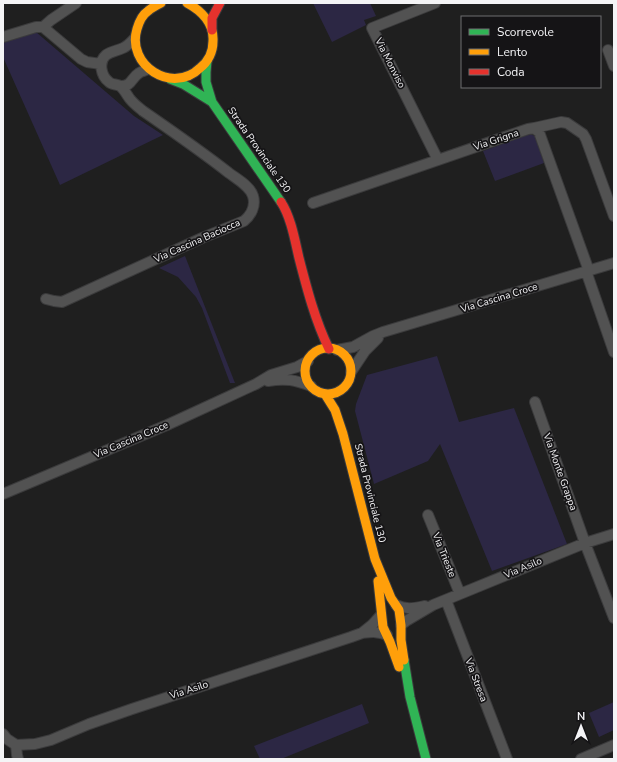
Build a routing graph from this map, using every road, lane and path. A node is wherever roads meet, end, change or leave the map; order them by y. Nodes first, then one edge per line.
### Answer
1 (76, 3) edge
2 (162, 3) edge
3 (188, 3) edge
4 (220, 3) edge
5 (435, 3) edge
6 (140, 4) dead end
7 (140, 19) junction
8 (43, 28) junction
9 (212, 31) junction
10 (3, 36) edge
11 (135, 38) junction
12 (608, 50) dead end
13 (207, 61) junction
14 (101, 64) junction
15 (614, 66) edge
16 (148, 69) junction
17 (170, 79) junction
18 (125, 85) junction
19 (212, 102) junction
20 (534, 128) junction
21 (438, 160) junction
22 (313, 203) dead end
23 (614, 216) edge
24 (614, 263) edge
25 (587, 271) junction
26 (46, 299) dead end
27 (311, 304) junction
28 (384, 332) junction
29 (333, 350) junction
30 (614, 352) edge
31 (311, 357) junction
32 (351, 372) junction
33 (259, 383) junction
34 (311, 386) junction
35 (342, 390) junction
36 (325, 394) junction
37 (535, 402) dead end
38 (343, 434) junction
39 (3, 494) edge
40 (428, 515) dead end
41 (614, 534) edge
42 (585, 543) junction
43 (375, 559) junction
44 (460, 594) junction
45 (446, 600) junction
46 (433, 605) junction
47 (396, 606) junction
48 (381, 615) junction
49 (614, 618) edge
50 (401, 625) junction
51 (362, 633) junction
52 (387, 636) junction
53 (410, 697) junction
54 (3, 734) edge
55 (16, 745) junction
56 (614, 745) edge
57 (18, 759) edge
58 (426, 759) edge
59 (507, 759) edge
60 (581, 759) edge

1 - 8 street
2 - 7 street
3 - 9 street
4 - 9 street, Strada Provinciale 130
5 - 21 street, Via Monviso
6 - 7 street
7 - 11 street
8 - 10 street
8 - 14 street
9 - 13 street, Strada Provinciale 130
11 - 14 street
11 - 16 street
12 - 15 street
13 - 17 street
13 - 19 street, Strada Provinciale 130
14 - 18 street
16 - 17 street, Strada Provinciale 130
16 - 18 street
17 - 19 street, Strada Provinciale 130
18 - 26 street, Via Cascina Baciocca
19 - 27 street, Strada Provinciale 130
20 - 21 street, Via Grigna
20 - 23 street, Via Grigna
20 - 25 street
21 - 22 street, Via Grigna
24 - 25 street, Via Cascina Croce
25 - 28 street, Via Cascina Croce
25 - 30 street
27 - 29 street, Strada Provinciale 130
27 - 31 street, Strada Provinciale 130
28 - 29 street, Via Cascina Croce
28 - 32 street, Via Cascina Croce
29 - 31 street
29 - 32 street, Strada Provinciale 130
31 - 33 street, Via Cascina Croce
31 - 34 street, Strada Provinciale 130
32 - 35 street, Strada Provinciale 130
33 - 34 street, Via Cascina Croce
33 - 39 street, Via Cascina Croce
34 - 36 street
35 - 36 street
35 - 38 street, Strada Provinciale 130
36 - 38 street, Strada Provinciale 130
37 - 42 street, Via Monte Grappa
38 - 43 street, Strada Provinciale 130
40 - 44 street, Via Trieste
41 - 42 street, Via Asilo
42 - 44 street, Via Asilo
42 - 49 street, Via Monte Grappa
43 - 47 street, Strada Provinciale 130
43 - 48 street, Strada Provinciale 130
44 - 45 street, Via Asilo
45 - 46 street, Via Asilo
45 - 59 street, Via Stresa
46 - 47 street, Via Asilo
46 - 50 street, Via Asilo
47 - 50 street, Strada Provinciale 130
48 - 51 street, Via Asilo
48 - 52 street, Strada Provinciale 130
50 - 53 street, Strada Provinciale 130
51 - 52 street, Via Asilo
51 - 55 street, Via Asilo
52 - 53 street, Strada Provinciale 130
53 - 58 street, Strada Provinciale 130
54 - 55 street
55 - 57 street
56 - 60 street

